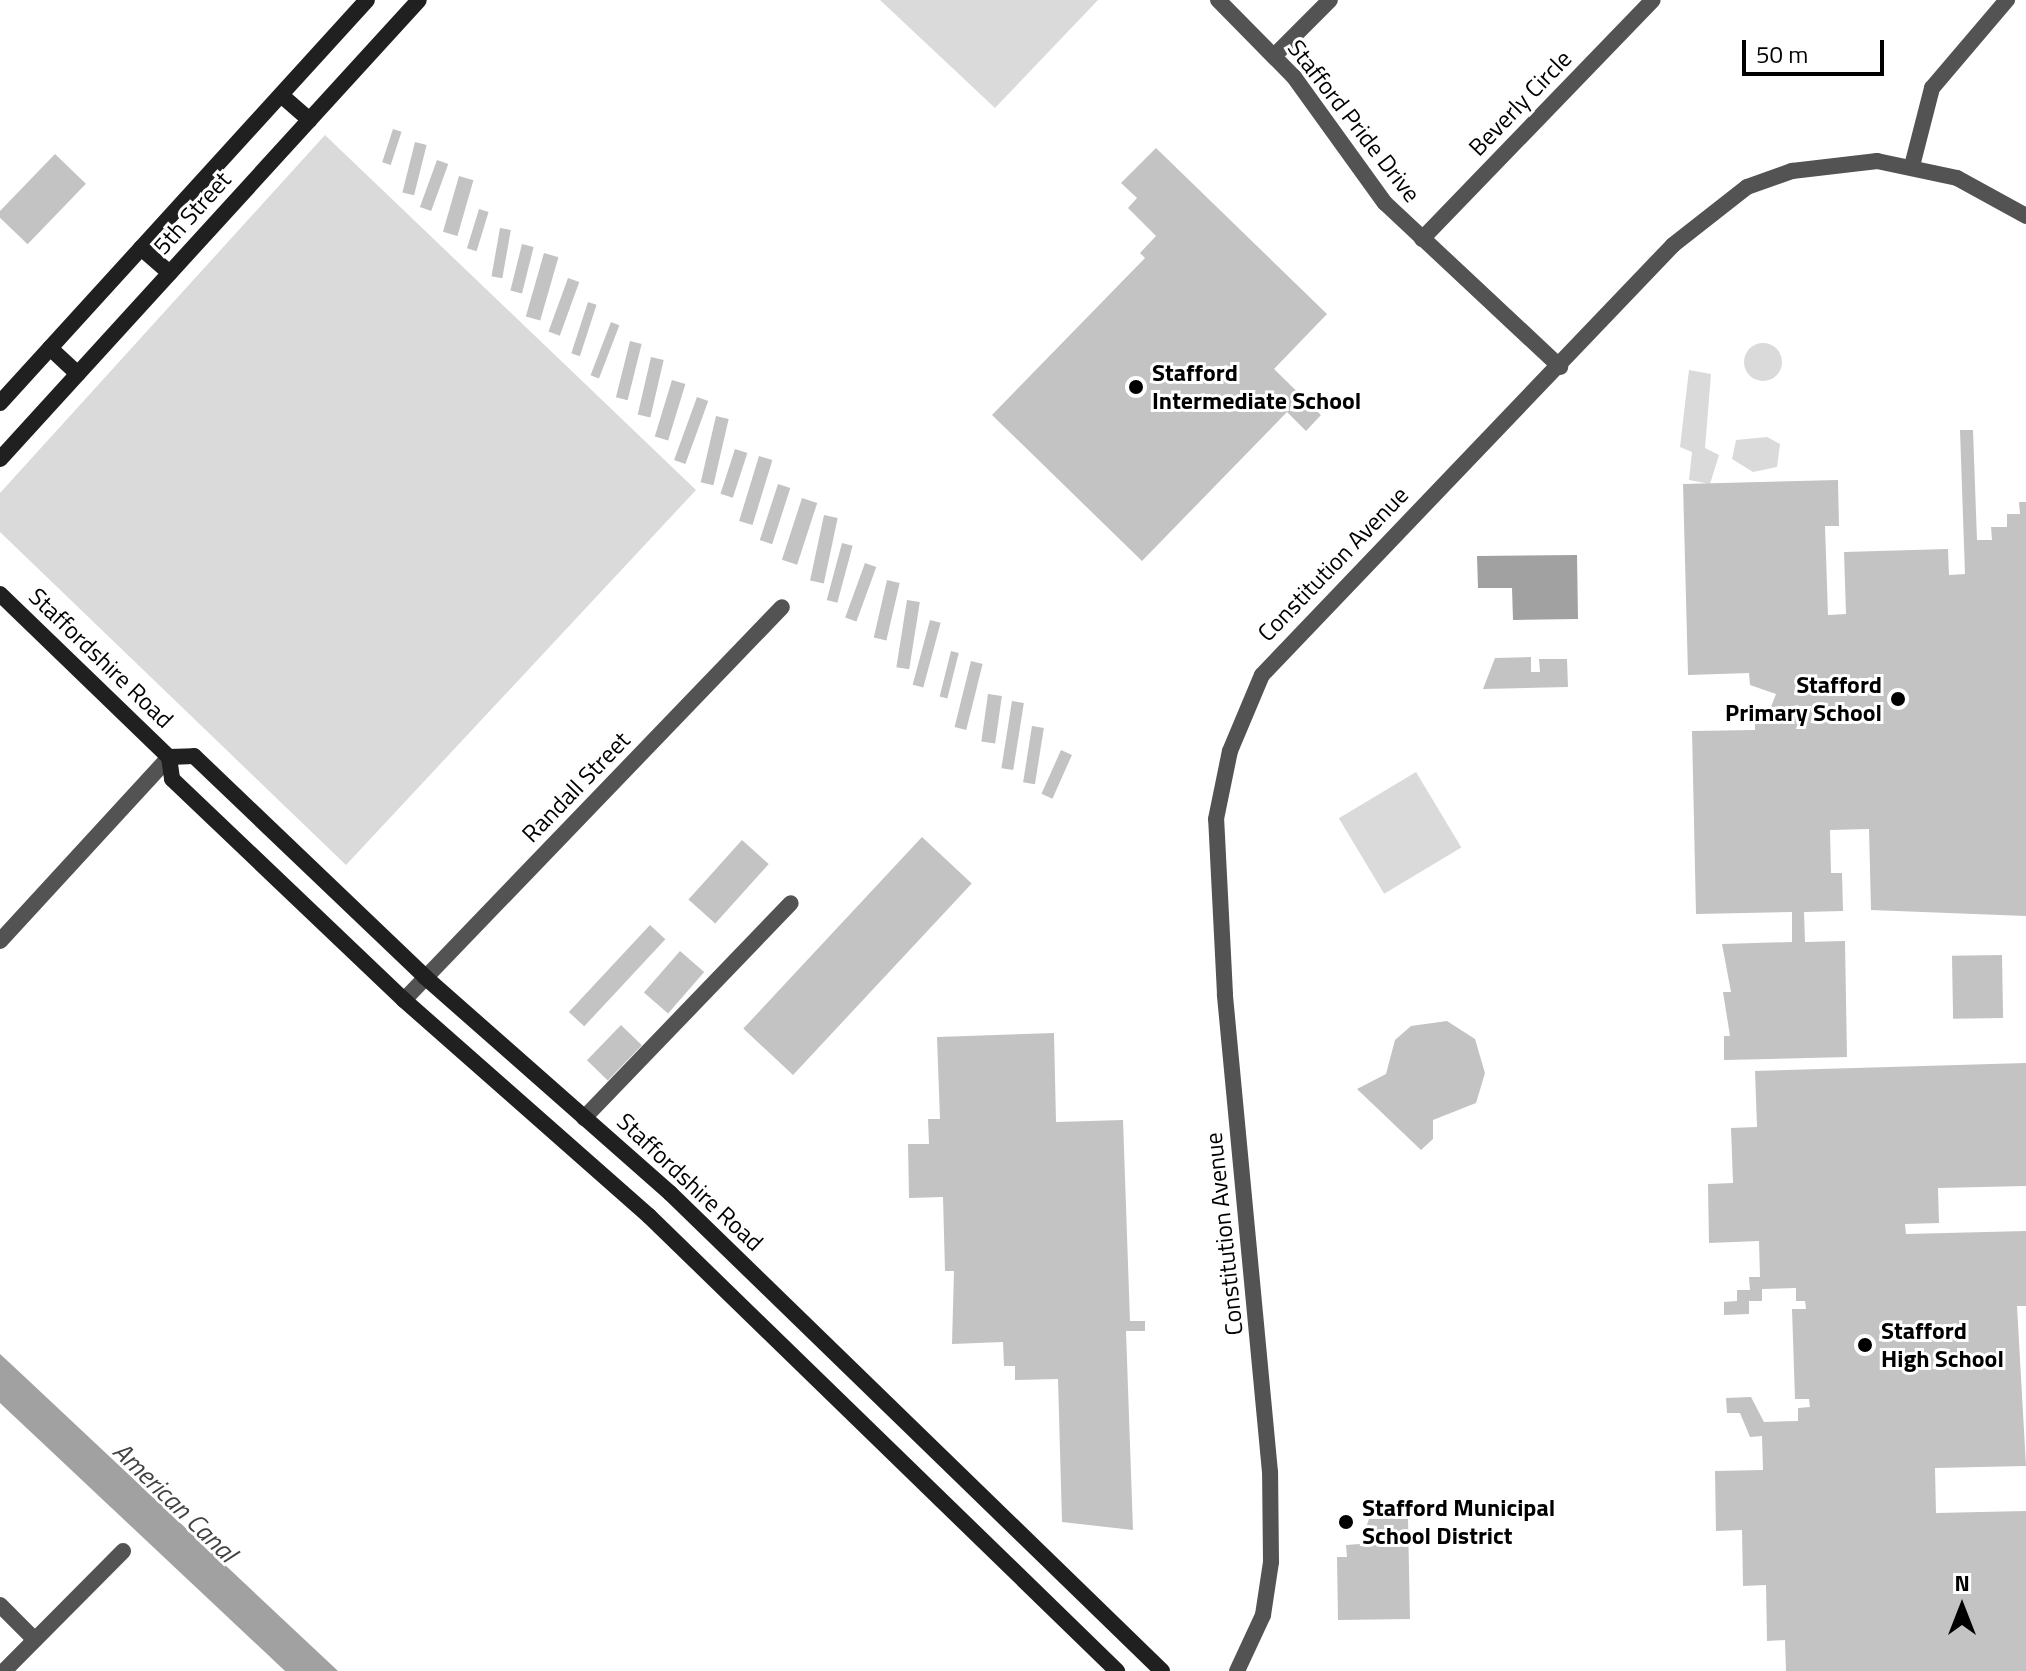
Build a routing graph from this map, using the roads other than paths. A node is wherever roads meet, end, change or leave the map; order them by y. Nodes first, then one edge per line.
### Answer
1 (367, 0) edge
2 (419, 0) edge
3 (1218, 0) edge
4 (1330, 0) edge
5 (1653, 0) edge
6 (2007, 0) edge
7 (1274, 56) junction
8 (281, 95) junction
9 (310, 120) junction
10 (1912, 166) junction
11 (2026, 216) edge
12 (1422, 239) junction
13 (141, 248) junction
14 (170, 273) junction
15 (50, 348) junction
16 (1560, 367) junction
17 (78, 374) junction
18 (0, 403) edge
19 (0, 459) edge
20 (0, 594) edge
21 (782, 607) dead end
22 (169, 757) junction
23 (791, 903) dead end
24 (0, 941) edge
25 (425, 977) junction
26 (404, 1000) junction
27 (584, 1118) junction
28 (123, 1551) dead end
29 (0, 1605) edge
30 (35, 1640) junction
31 (4, 1671) edge
32 (1117, 1671) edge
33 (1162, 1671) edge
34 (1237, 1671) edge

1 - 8 main road, 5th Street
2 - 9 main road, 5th Street
3 - 7 street, Stafford Pride Drive
4 - 7 street
5 - 12 street, Beverly Circle
6 - 10 street
7 - 12 street, Stafford Pride Drive
8 - 9 main road
8 - 13 main road, 5th Street
9 - 14 main road, 5th Street
10 - 11 street, Constitution Avenue
10 - 16 street, Constitution Avenue
12 - 16 street, Stafford Pride Drive
13 - 14 main road
13 - 15 main road, 5th Street
14 - 17 main road, 5th Street
15 - 17 main road
15 - 18 main road, 5th Street
16 - 34 street, Constitution Avenue
17 - 19 main road, 5th Street
20 - 22 main road, Staffordshire Road
21 - 25 street, Randall Street
22 - 24 street
22 - 25 main road, Staffordshire Road
22 - 26 main road, Staffordshire Road
23 - 27 street
25 - 26 street, Randall Street
25 - 27 main road, Staffordshire Road
26 - 32 main road, Staffordshire Road
27 - 33 main road, Staffordshire Road
28 - 30 street
29 - 30 street
30 - 31 street

